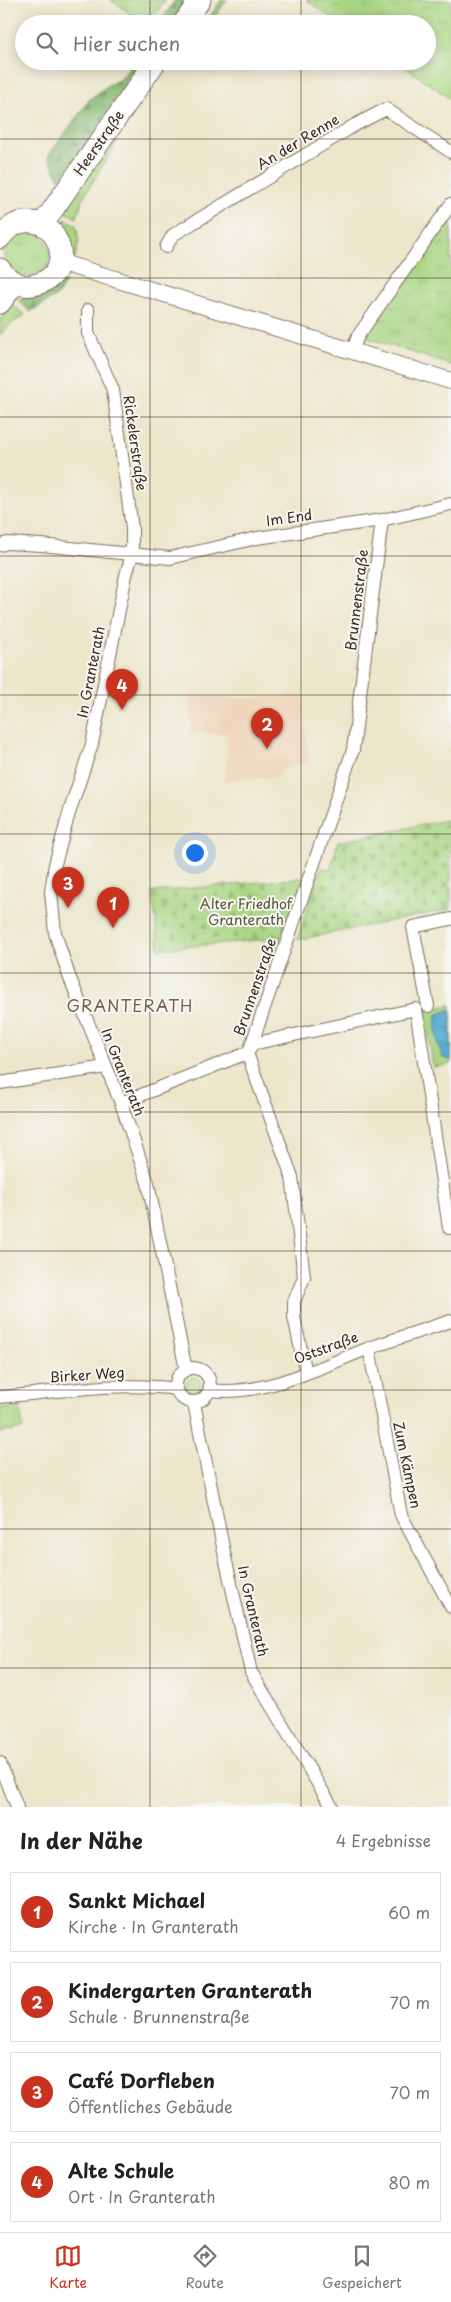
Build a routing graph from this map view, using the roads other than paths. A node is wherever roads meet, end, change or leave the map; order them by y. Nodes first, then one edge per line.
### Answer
1 (200, 0) edge
2 (189, 15) edge
3 (150, 70) edge
4 (451, 152) edge
5 (451, 204) edge
6 (42, 224) junction
7 (0, 238) edge
8 (166, 247) dead end
9 (60, 262) junction
10 (7, 276) edge
11 (0, 303) edge
12 (88, 310) dead end
13 (352, 352) junction
14 (451, 382) edge
15 (451, 504) edge
16 (382, 520) junction
17 (0, 545) edge
18 (132, 555) junction
19 (451, 919) edge
20 (428, 1006) dead end
21 (249, 1048) junction
22 (106, 1067) junction
23 (0, 1084) edge
24 (121, 1103) junction
25 (447, 1177) edge
26 (449, 1228) dead end
27 (451, 1321) edge
28 (369, 1348) junction
29 (186, 1370) junction
30 (306, 1372) junction
31 (176, 1389) junction
32 (210, 1390) junction
33 (0, 1396) edge
34 (194, 1402) junction
35 (451, 1607) edge
36 (0, 1763) edge
37 (16, 1807) edge
38 (332, 1807) edge

1 - 2 main road
3 - 6 main road, Heerstraße
4 - 8 street, An der Renne
5 - 13 street
6 - 7 main road
6 - 9 main road
9 - 10 main road
9 - 13 street
10 - 11 main road
12 - 18 street, Rickelerstraße
13 - 14 street
15 - 16 street, Im End
16 - 18 street, Im End
16 - 21 street, Brunnenstraße
17 - 18 street, Im End
18 - 22 street, In Granterath
19 - 20 street
21 - 24 street
21 - 25 street
21 - 30 street, Brunnenstraße
22 - 23 street
22 - 24 street, In Granterath
24 - 29 street, In Granterath
25 - 26 street
27 - 28 street, Oststraße
28 - 30 street, Oststraße
28 - 35 street, Zum Kämpen
29 - 31 street
29 - 32 street
30 - 32 street, Oststraße
31 - 33 street, Birker Weg
31 - 34 street
32 - 34 street
34 - 38 street, In Granterath
36 - 37 street

